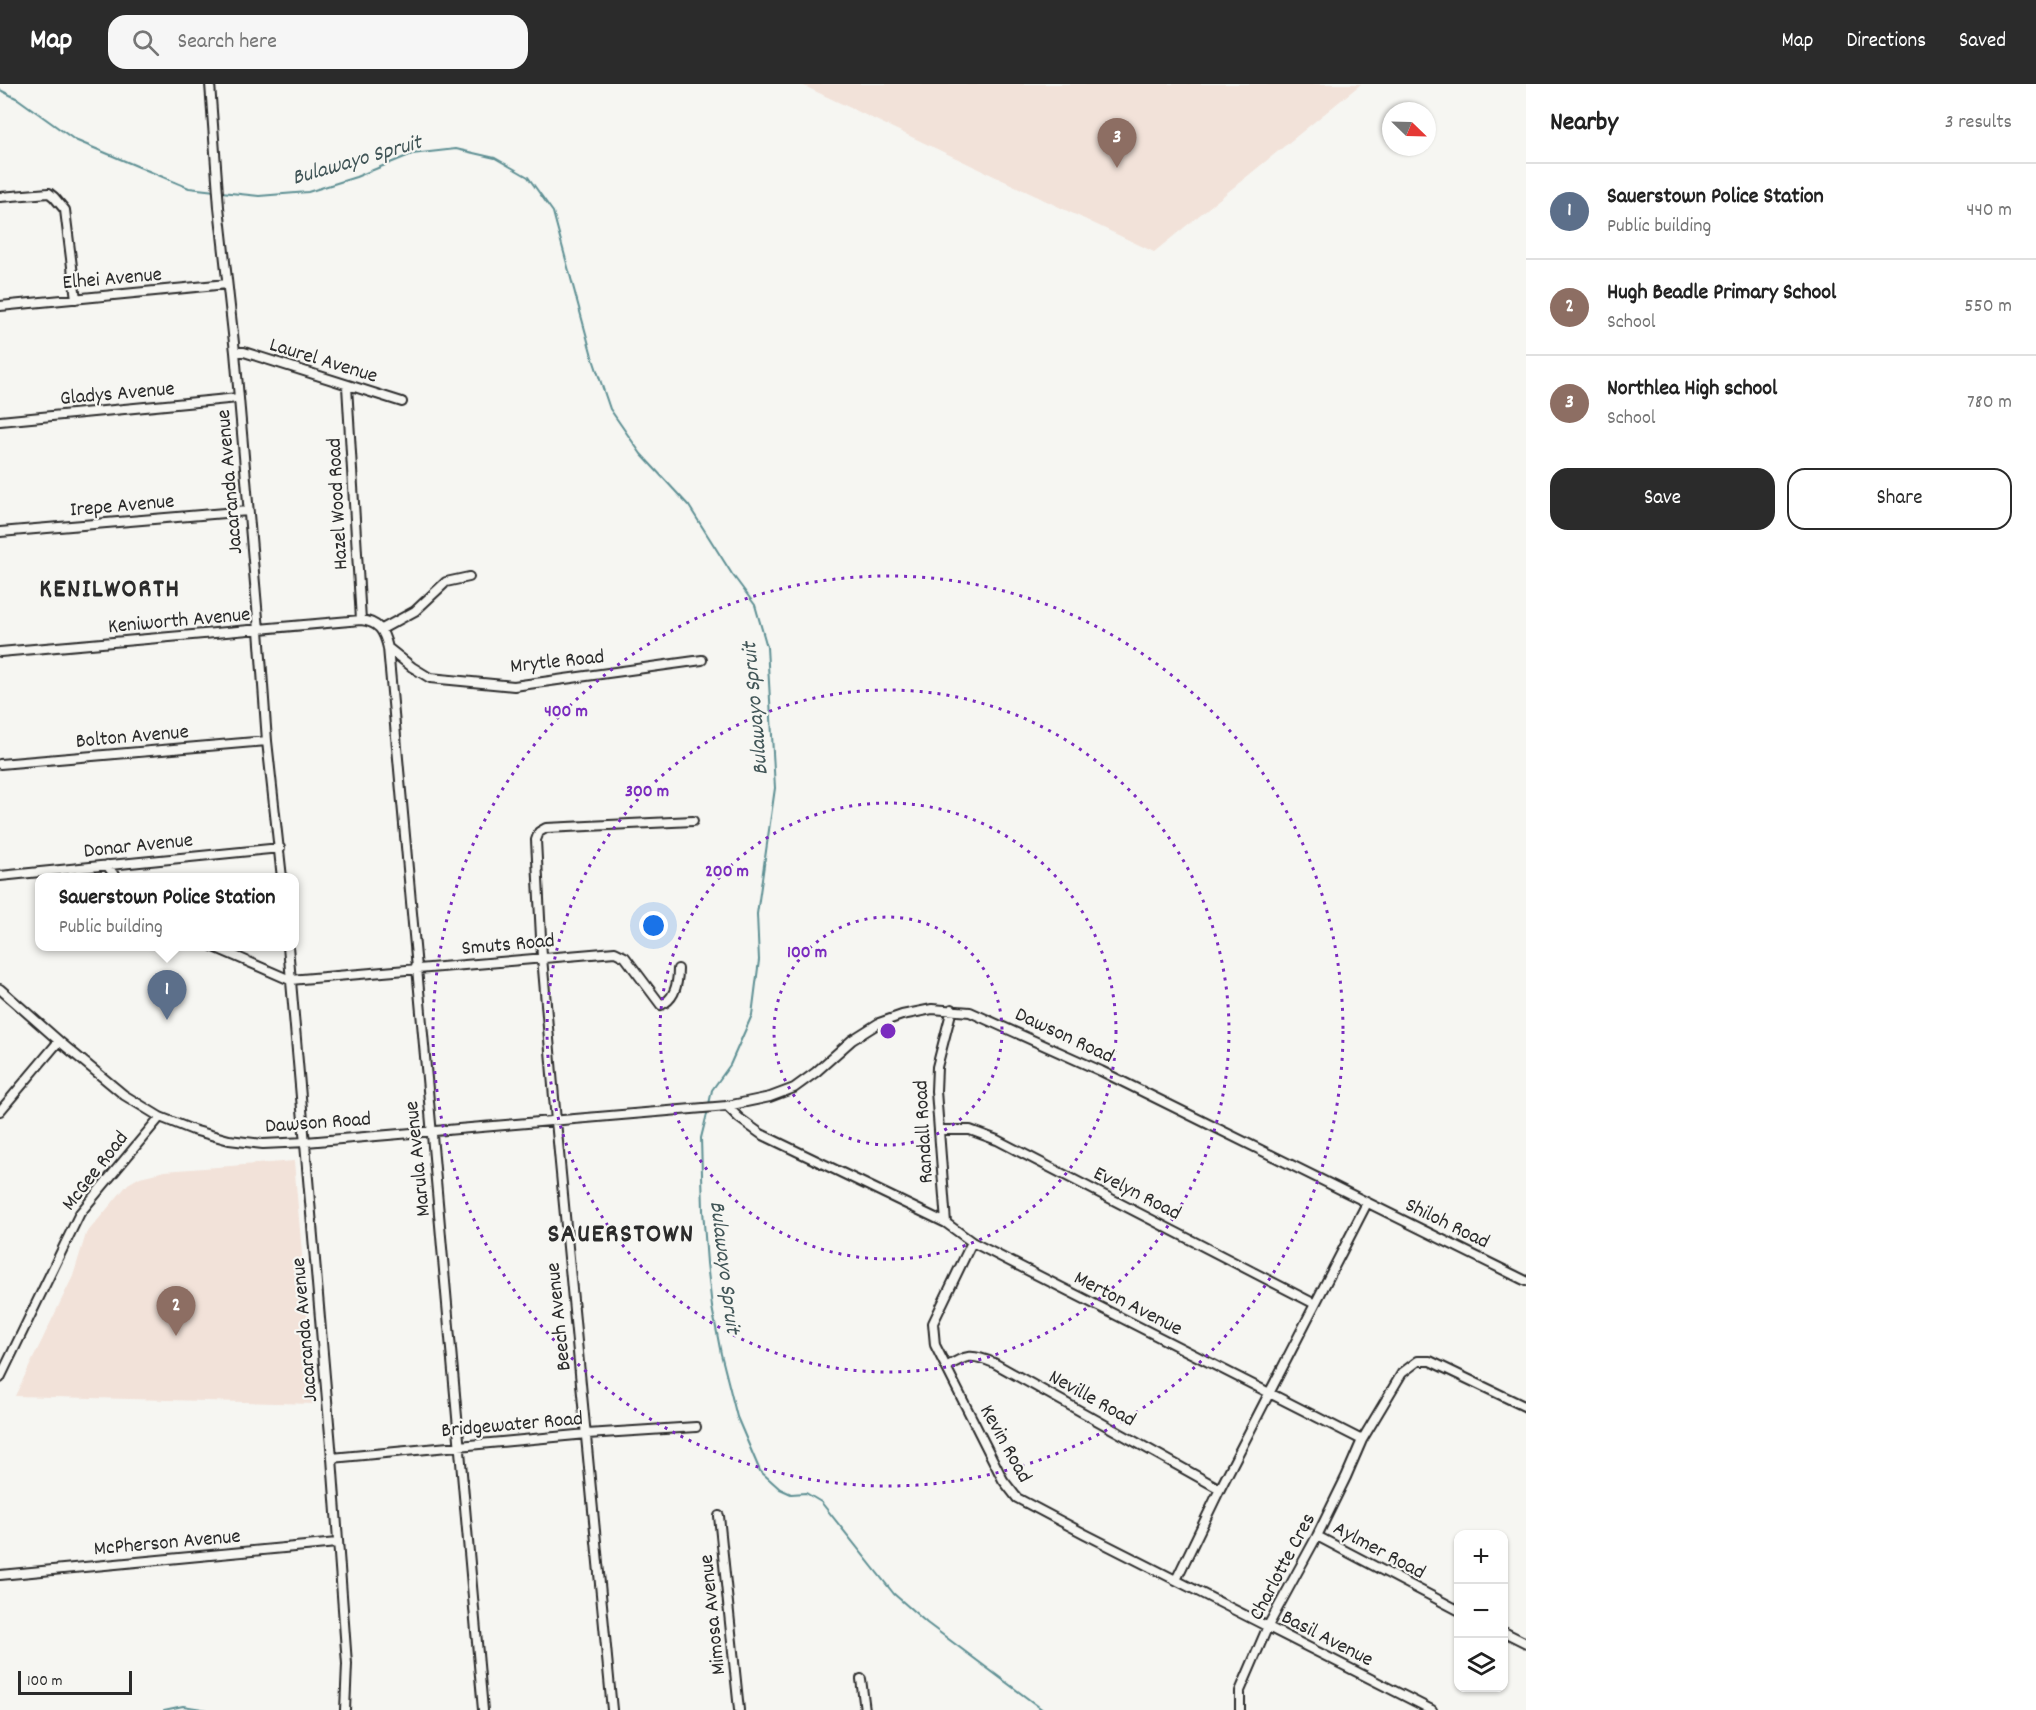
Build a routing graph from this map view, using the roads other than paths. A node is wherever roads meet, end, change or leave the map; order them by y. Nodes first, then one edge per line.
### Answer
1 (210, 84) edge
2 (0, 197) edge
3 (227, 284) junction
4 (75, 299) junction
5 (0, 306) edge
6 (235, 352) junction
7 (347, 386) junction
8 (238, 398) junction
9 (402, 402) dead end
10 (0, 421) edge
11 (248, 512) junction
12 (0, 532) edge
13 (469, 577) dead end
14 (361, 620) junction
15 (382, 628) junction
16 (259, 630) junction
17 (388, 648) junction
18 (0, 652) edge
19 (702, 660) dead end
20 (267, 741) junction
21 (0, 764) edge
22 (693, 821) dead end
23 (280, 848) junction
24 (107, 865) junction
25 (113, 873) edge
26 (282, 873) edge
27 (0, 876) edge
28 (223, 951) edge
29 (288, 951) edge
30 (542, 957) junction
31 (678, 969) dead end
32 (416, 970) junction
33 (290, 980) junction
34 (0, 989) edge
35 (952, 1009) junction
36 (59, 1041) junction
37 (726, 1106) junction
38 (0, 1111) edge
39 (160, 1117) junction
40 (556, 1121) junction
41 (939, 1130) junction
42 (431, 1131) junction
43 (306, 1142) junction
44 (1367, 1203) junction
45 (1387, 1212) joint
46 (946, 1224) junction
47 (972, 1242) junction
48 (1526, 1281) edge
49 (1315, 1304) junction
50 (946, 1367) junction
51 (0, 1378) edge
52 (1270, 1394) junction
53 (1526, 1407) edge
54 (696, 1427) dead end
55 (587, 1434) junction
56 (1362, 1440) junction
57 (462, 1445) junction
58 (332, 1458) junction
59 (1220, 1489) junction
60 (719, 1516) dead end
61 (1317, 1536) junction
62 (337, 1543) junction
63 (0, 1575) edge
64 (1176, 1580) junction
65 (1454, 1608) edge
66 (1268, 1626) junction
67 (1508, 1634) edge
68 (1526, 1643) edge
69 (861, 1679) dead end
70 (345, 1710) edge
71 (483, 1710) edge
72 (612, 1710) edge
73 (739, 1710) edge
74 (864, 1710) edge
75 (1240, 1710) edge
76 (1432, 1710) edge

1 - 3 street, Jacaranda Avenue
2 - 4 street
3 - 4 street, Elhei Avenue
3 - 6 street, Jacaranda Avenue
4 - 5 street, Elhei Avenue
6 - 7 street, Laurel Avenue
6 - 8 street, Jacaranda Avenue
7 - 9 street, Laurel Avenue
7 - 14 street, Hazel Wood Road
8 - 10 street, Gladys Avenue
8 - 11 street, Jacaranda Avenue
11 - 12 street, Irepe Avenue
11 - 16 street, Jacaranda Avenue
13 - 15 street
14 - 15 street
14 - 16 street, Keniworth Avenue
15 - 17 street, Marula Avenue
16 - 18 street, Keniworth Avenue
16 - 20 street, Jacaranda Avenue
17 - 19 street, Mrytle Road
17 - 32 street, Marula Avenue
20 - 21 street, Bolton Avenue
20 - 23 street, Jacaranda Avenue
22 - 30 street, Beech Avenue
23 - 24 street, Donar Avenue
23 - 26 street, Jacaranda Avenue
24 - 25 street
24 - 27 street, Donar Avenue
28 - 33 street
29 - 33 street, Jacaranda Avenue
30 - 31 street, Smuts Road
30 - 32 street, Smuts Road
30 - 40 street, Beech Avenue
32 - 33 street, Smuts Road
32 - 42 street, Marula Avenue
33 - 43 street, Jacaranda Avenue
34 - 36 street, Dawson Road
35 - 37 street, Dawson Road
35 - 41 street, Randall Road
35 - 44 street, Dawson Road
36 - 38 street
36 - 39 street, Dawson Road
37 - 40 street, Dawson Road
37 - 46 street
39 - 43 street, Dawson Road
39 - 51 street, McGee Road
40 - 42 street, Dawson Road
40 - 55 street, Beech Avenue
41 - 46 street, Randall Road
41 - 49 street, Evelyn Road
42 - 43 street, Dawson Road
42 - 57 street, Marula Avenue
43 - 58 street, Jacaranda Avenue
44 - 45 street, Dawson Road
44 - 49 street
45 - 48 street, Shiloh Road
46 - 47 street
47 - 50 street, Kevin Road
47 - 52 street, Merton Avenue
49 - 52 street
50 - 59 street, Neville Road
50 - 64 street, Kevin Road
52 - 56 street
52 - 59 street
53 - 56 street, Charlotte Cres
54 - 55 street, Bridgewater Road
55 - 57 street, Bridgewater Road
55 - 72 street, Beech Avenue
56 - 61 street, Charlotte Cres
57 - 58 street, Bridgewater Road
57 - 71 street, Marula Avenue
58 - 62 street, Jacaranda Avenue
59 - 64 street
60 - 73 street, Mimosa Avenue
61 - 65 street, Aylmer Road
61 - 66 street, Charlotte Cres
62 - 63 street, McPherson Avenue
62 - 70 street, Jacaranda Avenue
64 - 66 street, Basil Avenue
66 - 75 street, Charlotte Cres
66 - 76 street, Basil Avenue
67 - 68 street
69 - 74 street

